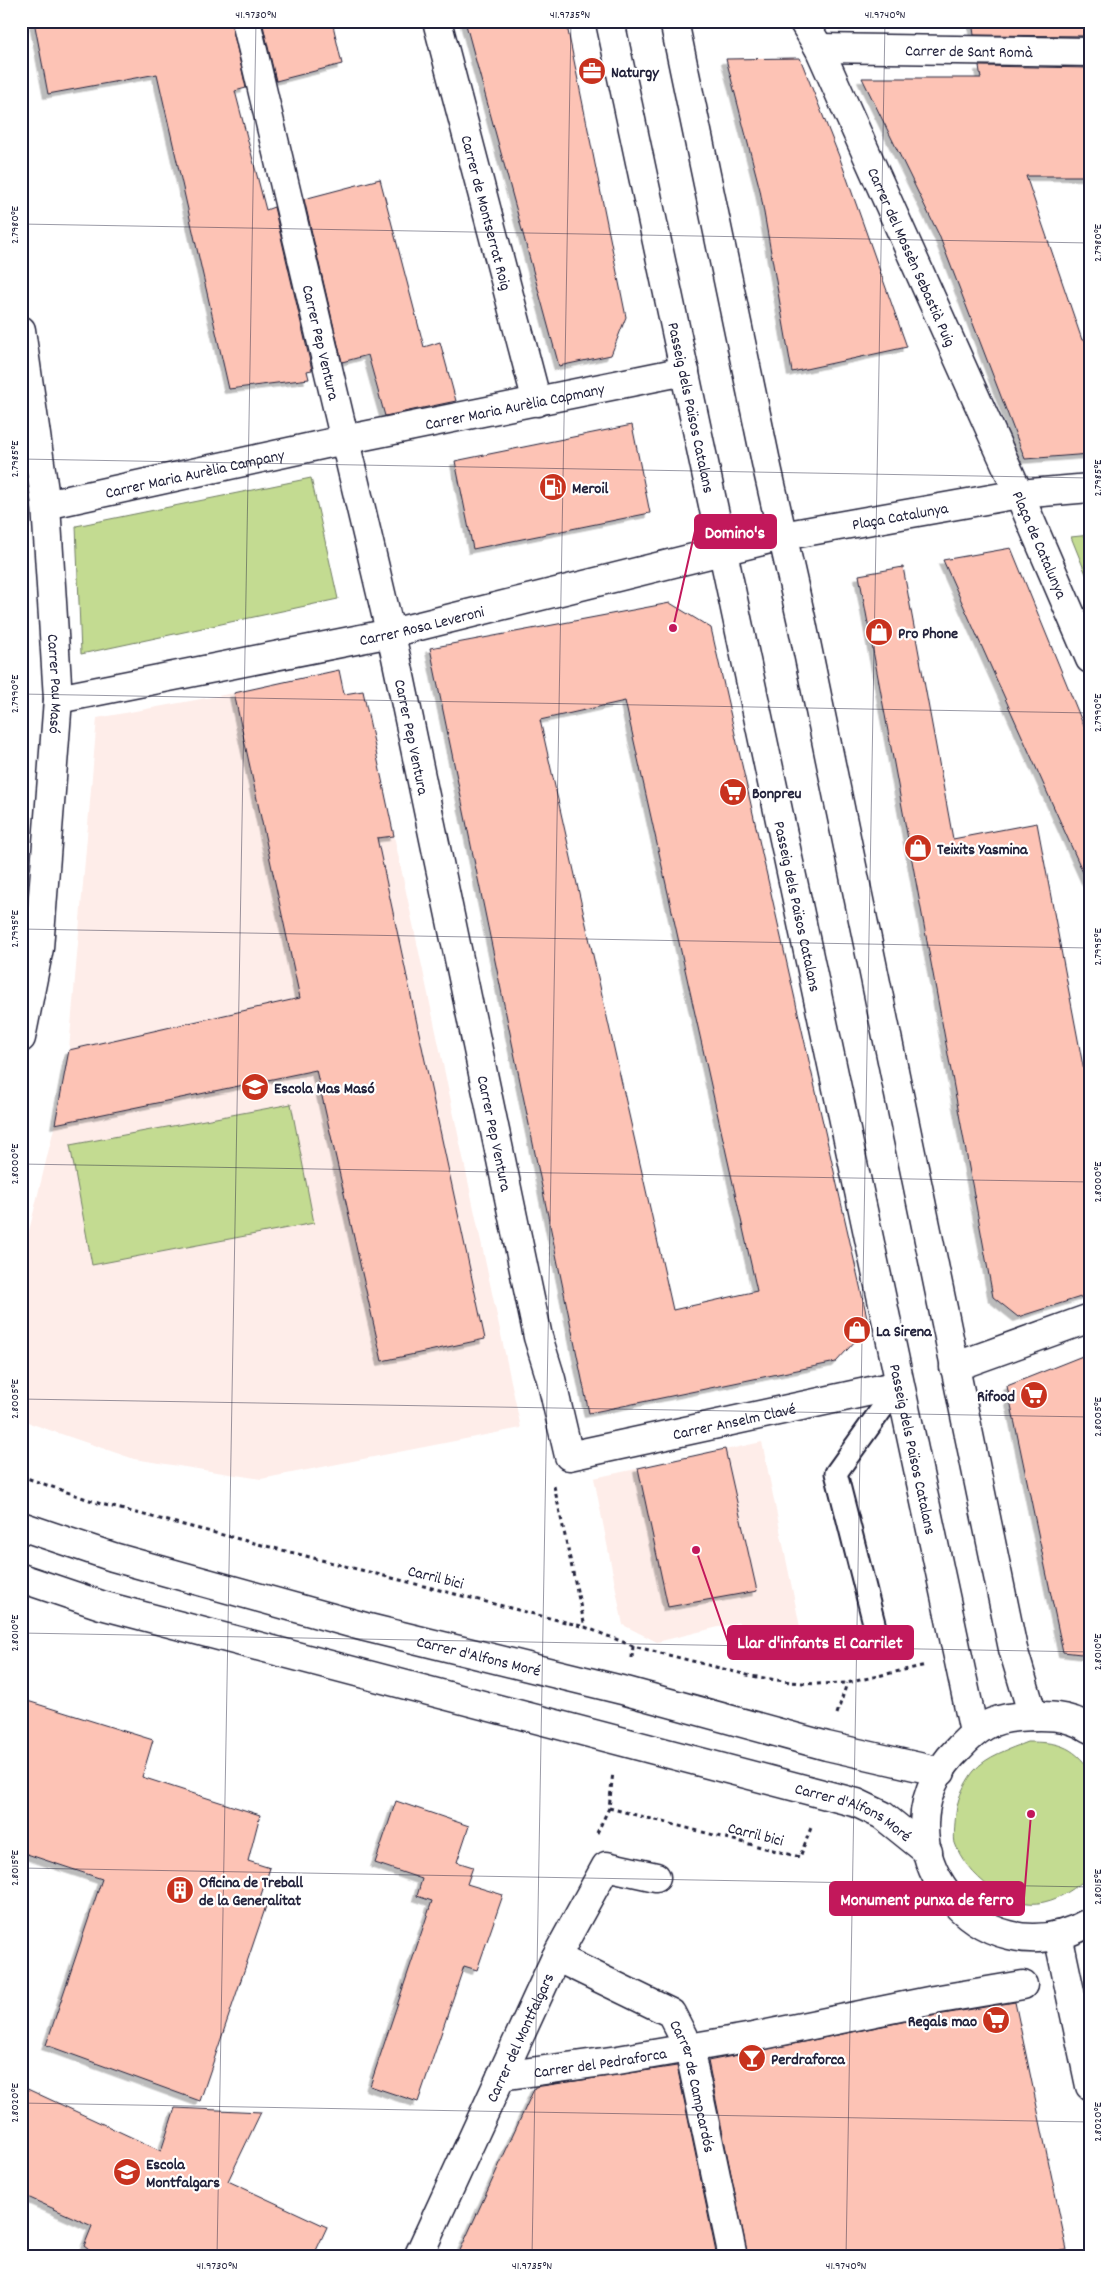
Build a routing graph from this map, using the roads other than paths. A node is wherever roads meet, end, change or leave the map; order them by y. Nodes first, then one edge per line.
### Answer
1 (246, 21) edge
2 (437, 21) edge
3 (610, 21) edge
4 (674, 21) edge
5 (802, 21) edge
6 (819, 48) junction
7 (1090, 52) edge
8 (21, 330) edge
9 (685, 371) junction
10 (537, 402) junction
11 (344, 440) junction
12 (1090, 488) edge
13 (1019, 494) junction
14 (46, 505) junction
15 (782, 536) junction
16 (722, 550) junction
17 (390, 633) junction
18 (1090, 659) edge
19 (58, 699) junction
20 (21, 1038) edge
21 (1090, 1318) edge
22 (954, 1367) junction
23 (899, 1385) junction
24 (569, 1456) joint
25 (21, 1526) edge
26 (21, 1578) edge
27 (877, 1635) dead end
28 (1033, 1716) junction
29 (1090, 1729) edge
30 (974, 1732) junction
31 (941, 1772) junction
32 (928, 1852) junction
33 (656, 1877) dead end
34 (1090, 1922) edge
35 (1058, 1935) junction
36 (556, 1957) junction
37 (1023, 1985) dead end
38 (689, 2048) junction
39 (501, 2076) junction
40 (1090, 2086) edge
41 (418, 2257) edge
42 (733, 2257) edge

1 - 11 street, Carrer Pep Ventura
2 - 10 street, Carrer de Montserrat Roig
3 - 9 street, Passeig dels Països Catalans
4 - 15 street
5 - 6 street, Carrer del Mossèn Sebastià Puig
6 - 7 street, Carrer de Sant Romà
6 - 13 street, Carrer del Mossèn Sebastià Puig
8 - 14 street, Carrer Pau Masó
9 - 10 street, Carrer Maria Aurèlia Capmany
9 - 16 street, Passeig dels Països Catalans
10 - 11 street, Carrer Maria Aurèlia Capmany
11 - 14 street, Carrer Maria Aurèlia Campany
11 - 17 street, Carrer Pep Ventura
12 - 13 street, Plaça de Catalunya
13 - 15 street, Plaça Catalunya
13 - 18 street, Plaça de Catalunya
14 - 19 street, Carrer Pau Masó
15 - 16 street, Carrer Rosa Leveroni
15 - 22 street
16 - 17 street, Carrer Rosa Leveroni
16 - 23 street, Passeig dels Països Catalans
17 - 19 street, Carrer Rosa Leveroni
17 - 24 street, Carrer Pep Ventura
19 - 20 street, Carrer Pau Masó
21 - 22 street
22 - 28 street
23 - 24 street, Carrer Anselm Clavé
23 - 27 lane
23 - 30 street, Passeig dels Països Catalans
25 - 31 street, Carrer d'Alfons Moré
26 - 32 street, Carrer d'Alfons Moré
28 - 29 street
28 - 30 street
30 - 31 street
31 - 32 street
32 - 35 street
33 - 36 street, Carrer del Montfalgars
34 - 35 street
35 - 40 street
36 - 38 street, Carrer de Campcardós
36 - 39 street, Carrer del Montfalgars
37 - 38 street, Carrer del Pedraforca
38 - 39 street, Carrer del Pedraforca
38 - 42 street, Carrer de Campcardós
39 - 41 street, Carrer del Montfalgars

